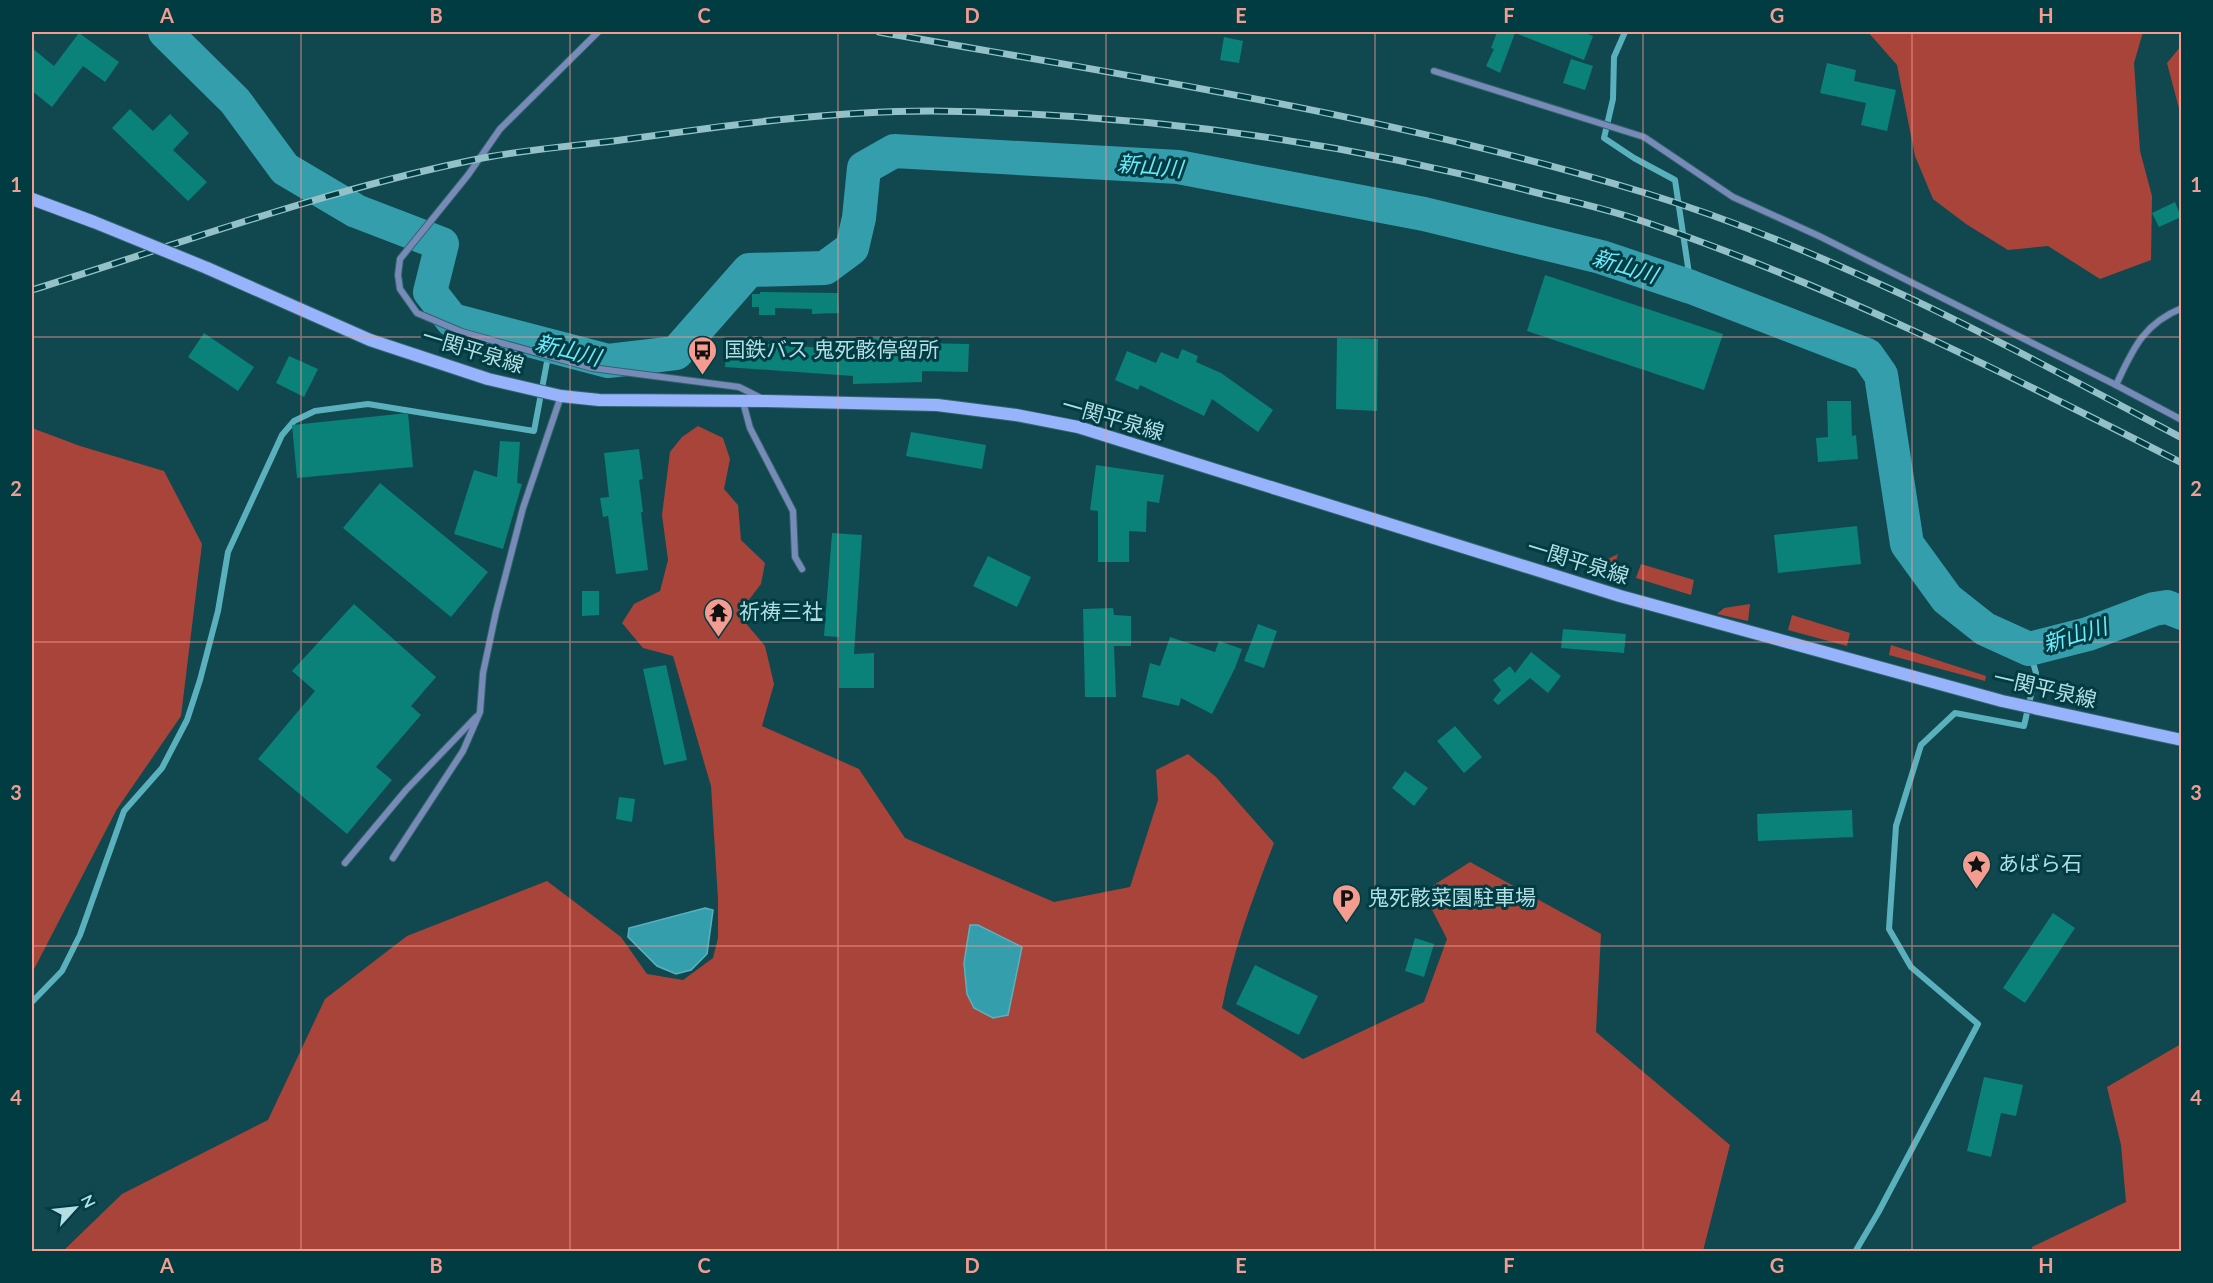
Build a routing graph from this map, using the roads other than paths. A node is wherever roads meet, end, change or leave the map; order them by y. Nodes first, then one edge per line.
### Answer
1 (598, 32) edge
2 (1434, 71) dead end
3 (32, 199) edge
4 (2181, 308) edge
5 (2116, 385) junction
6 (561, 396) junction
7 (766, 401) junction
8 (743, 402) junction
9 (2181, 420) edge
10 (802, 569) dead end
11 (480, 712) junction
12 (2181, 740) edge
13 (393, 858) dead end
14 (345, 863) dead end

1 - 7 street
2 - 5 street
3 - 6 main road, 一関平泉線, bridge
4 - 5 street
5 - 9 street
6 - 8 main road, 一関平泉線
6 - 11 street
7 - 8 main road, 一関平泉線
7 - 12 main road, 一関平泉線
8 - 10 street
11 - 13 street
11 - 14 street

